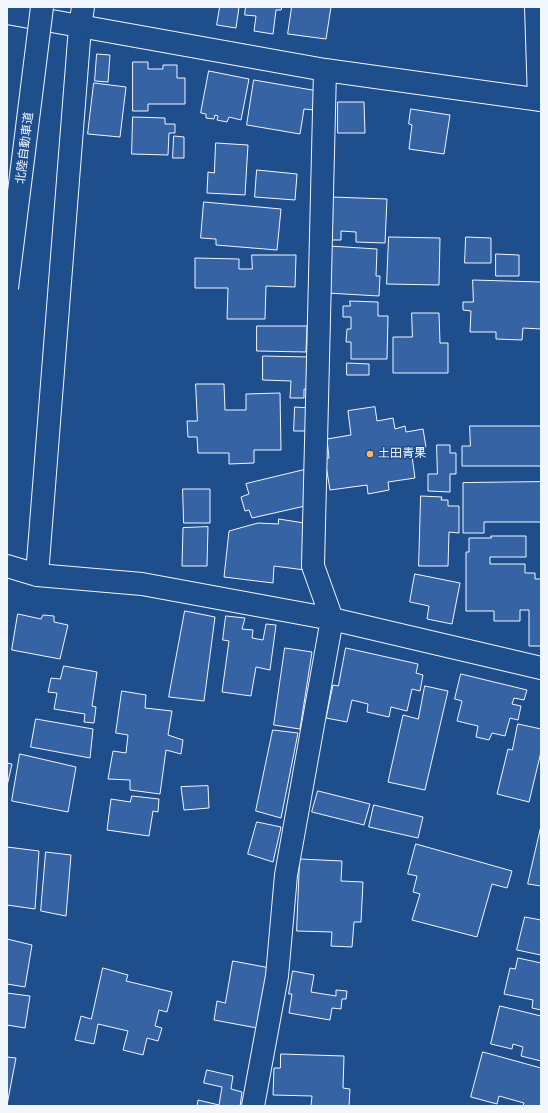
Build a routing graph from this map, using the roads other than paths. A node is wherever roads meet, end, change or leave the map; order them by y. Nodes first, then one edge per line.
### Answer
1 (42, 7) edge
2 (536, 7) edge
3 (7, 13) edge
4 (82, 17) edge
5 (325, 70) junction
6 (540, 100) edge
7 (7, 288) edge
8 (7, 566) edge
9 (37, 575) junction
10 (332, 620) junction
11 (541, 668) edge
12 (253, 1106) edge

1 - 7 main road, 北陸自動車道, bridge
2 - 6 main road
3 - 4 main road
4 - 5 main road
4 - 9 main road
5 - 6 main road
5 - 10 main road
8 - 9 main road
9 - 10 main road
10 - 11 main road
10 - 12 main road

